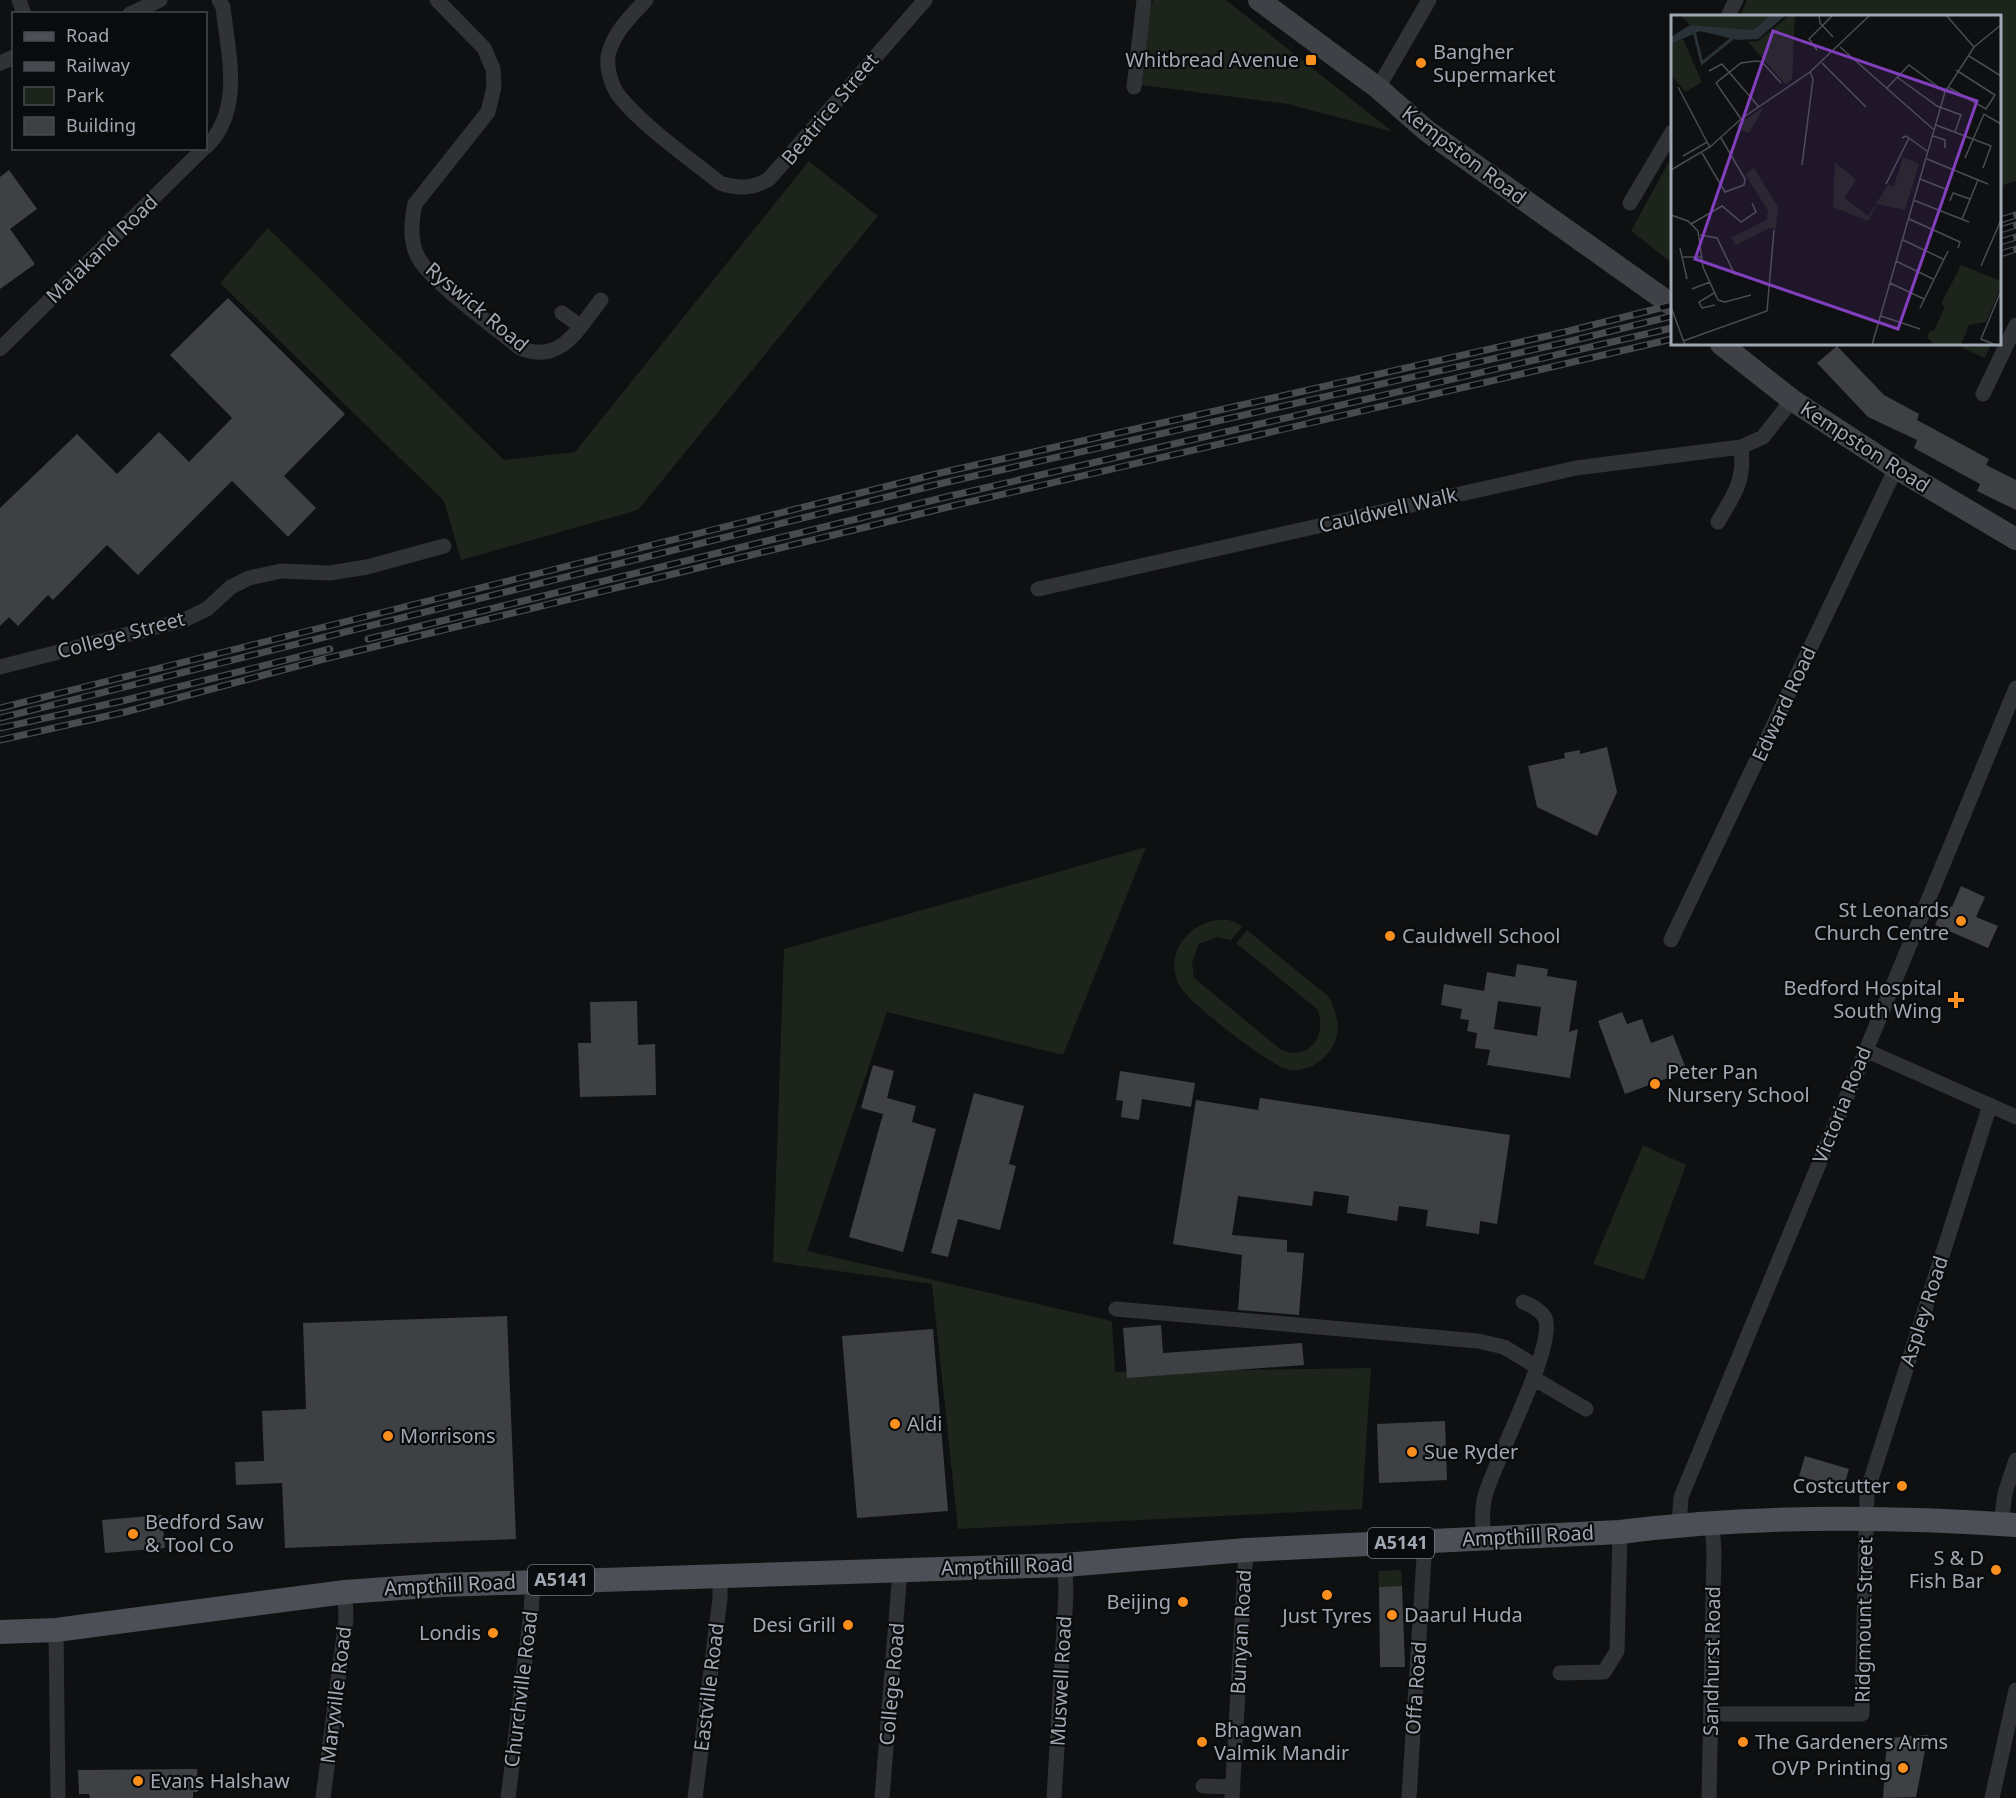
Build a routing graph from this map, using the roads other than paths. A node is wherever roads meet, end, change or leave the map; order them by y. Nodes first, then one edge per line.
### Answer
1 (160, 0) edge
2 (219, 0) edge
3 (437, 0) edge
4 (646, 0) edge
5 (925, 0) edge
6 (1144, 0) edge
7 (1259, 0) edge
8 (1429, 0) edge
9 (1736, 0) edge
10 (134, 12) edge
11 (1728, 15) edge
12 (1134, 87) dead end
13 (1378, 88) junction
14 (1671, 134) edge
15 (207, 145) edge
16 (203, 150) edge
17 (1630, 203) dead end
18 (601, 300) dead end
19 (1671, 304) edge
20 (562, 313) dead end
21 (2016, 325) edge
22 (580, 326) junction
23 (1722, 345) edge
24 (0, 349) edge
25 (1983, 394) dead end
26 (1792, 400) junction
27 (1741, 447) junction
28 (1896, 468) junction
29 (1718, 522) dead end
30 (2016, 539) edge
31 (444, 546) dead end
32 (1038, 589) dead end
33 (0, 667) edge
34 (2016, 688) edge
35 (1671, 940) dead end
36 (1865, 1050) junction
37 (1990, 1104) junction
38 (2016, 1117) edge
39 (1523, 1302) dead end
40 (1116, 1309) dead end
41 (1535, 1372) junction
42 (1586, 1409) dead end
43 (2016, 1460) edge
44 (1865, 1519) junction
45 (1712, 1523) junction
46 (1679, 1524) junction
47 (2008, 1525) edge
48 (1620, 1532) junction
49 (1483, 1538) junction
50 (1425, 1542) junction
51 (1246, 1550) junction
52 (1065, 1564) junction
53 (900, 1570) junction
54 (720, 1576) junction
55 (532, 1581) junction
56 (345, 1592) junction
57 (56, 1630) junction
58 (0, 1632) edge
59 (1560, 1673) dead end
60 (2016, 1690) edge
61 (1711, 1714) junction
62 (1203, 1786) dead end
63 (1232, 1792) edge
64 (58, 1798) edge
65 (323, 1798) edge
66 (508, 1798) edge
67 (695, 1798) edge
68 (882, 1798) edge
69 (1054, 1798) edge
70 (1409, 1798) edge
71 (1708, 1798) edge
72 (1992, 1798) edge

1 - 10 street
2 - 15 street, Malakand Road
3 - 22 street, Ryswick Road
4 - 5 street, Beatrice Street
6 - 12 street
7 - 13 main road, Kempston Road
8 - 13 street
9 - 11 street
13 - 19 main road, Kempston Road
14 - 17 street
16 - 24 street, Malakand Road
18 - 22 street, Ryswick Road
20 - 22 street
21 - 25 street
23 - 26 main road, Kempston Road
26 - 27 street, Cauldwell Walk
26 - 28 main road, Kempston Road
27 - 29 street
27 - 32 street, Cauldwell Walk
28 - 30 main road, Kempston Road
28 - 35 street, Edward Road
31 - 33 street, College Street
34 - 36 street, Victoria Road
36 - 37 street
36 - 46 street, Victoria Road
37 - 38 street
37 - 44 street, Aspley Road
39 - 41 street
40 - 41 street
41 - 42 street
41 - 49 street
43 - 47 street
44 - 45 main road, Ampthill Road / A5141
44 - 47 main road, Ampthill Road / A5141
44 - 61 street, Ridgmount Street
45 - 46 main road, Ampthill Road / A5141
45 - 61 street, Sandhurst Road
46 - 48 main road, Ampthill Road / A5141
48 - 49 main road, Ampthill Road / A5141
48 - 59 street
49 - 50 main road, Ampthill Road / A5141
50 - 51 main road, Ampthill Road / A5141
50 - 70 street, Offa Road
51 - 52 main road, Ampthill Road / A5141
51 - 63 street, Bunyan Road
52 - 53 main road, Ampthill Road / A5141
52 - 69 street, Muswell Road
53 - 54 main road, Ampthill Road / A5141
53 - 68 street, College Road
54 - 55 main road, Ampthill Road / A5141
54 - 67 street, Eastville Road
55 - 56 main road, Ampthill Road / A5141
55 - 66 street, Churchville Road
56 - 57 main road, Ampthill Road / A5141
56 - 65 street, Maryville Road
57 - 58 main road, Ampthill Road / A5141
57 - 64 street
60 - 72 street
61 - 71 street, Sandhurst Road
62 - 63 street, Bunyan Road

